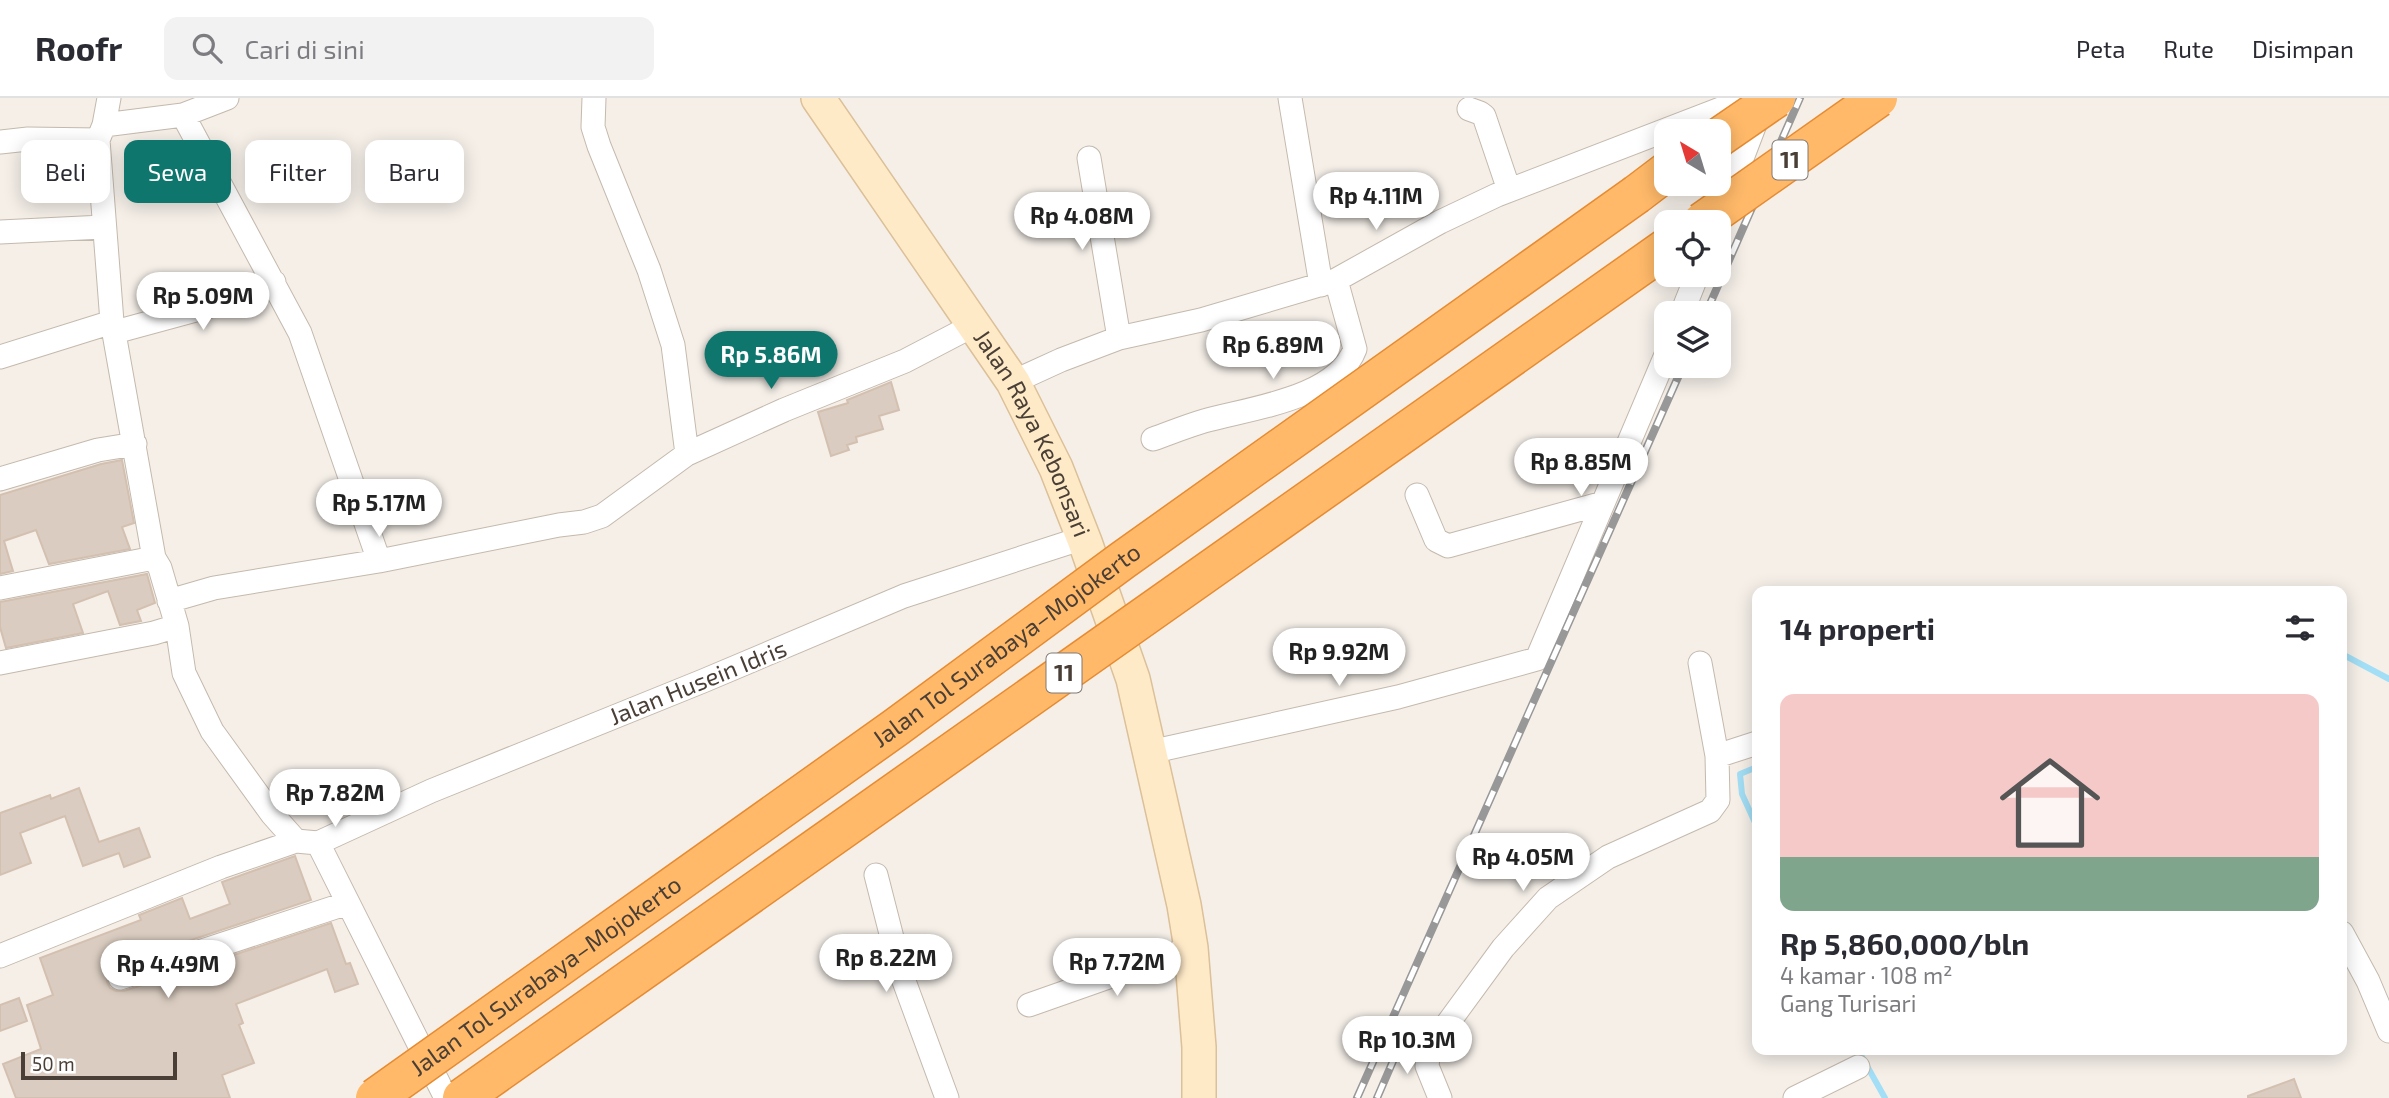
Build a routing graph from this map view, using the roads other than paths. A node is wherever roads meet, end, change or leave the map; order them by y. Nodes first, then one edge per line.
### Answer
1 (109, 98) edge
2 (227, 98) edge
3 (594, 98) edge
4 (818, 98) edge
5 (1290, 98) edge
6 (1749, 98) edge
7 (1765, 98) edge
8 (1776, 98) edge
9 (1878, 98) edge
10 (1469, 109) dead end
11 (183, 116) junction
12 (1731, 125) edge
13 (1731, 127) edge
14 (101, 132) junction
15 (0, 142) edge
16 (1088, 158) dead end
17 (1654, 181) edge
18 (1509, 190) junction
19 (1719, 210) edge
20 (1722, 210) edge
21 (103, 227) junction
22 (0, 232) edge
23 (1654, 256) edge
24 (274, 282) junction
25 (1329, 282) junction
26 (974, 325) junction
27 (113, 327) junction
28 (1119, 338) junction
29 (0, 357) edge
30 (1656, 378) edge
31 (1013, 382) junction
32 (1153, 439) dead end
33 (135, 444) junction
34 (687, 454) junction
35 (0, 480) edge
36 (1417, 495) dead end
37 (1603, 503) junction
38 (1083, 538) junction
39 (154, 558) junction
40 (379, 561) junction
41 (0, 588) edge
42 (169, 601) junction
43 (177, 626) junction
44 (0, 663) edge
45 (1700, 663) dead end
46 (1752, 744) edge
47 (1150, 752) junction
48 (1717, 755) junction
49 (307, 842) junction
50 (876, 875) dead end
51 (348, 904) junction
52 (2347, 942) edge
53 (1191, 948) junction
54 (0, 956) edge
55 (120, 978) dead end
56 (1028, 1005) dead end
57 (2389, 1031) edge
58 (1858, 1067) dead end
59 (375, 1098) edge
60 (446, 1098) edge
61 (462, 1098) edge
62 (947, 1098) edge
63 (1199, 1098) edge
64 (1440, 1098) edge
65 (1795, 1098) edge

1 - 14 street
2 - 11 street
3 - 34 street
4 - 26 main road, Jalan Raya Kebonsari
5 - 25 street
6 - 18 street
7 - 12 highway, bridge
7 - 20 street
8 - 13 highway, 11, bridge
9 - 19 highway, 11, bridge
10 - 18 street
11 - 14 street
11 - 24 street
14 - 15 street
14 - 21 street
16 - 28 street
17 - 59 highway, Jalan Tol Surabaya–Mojokerto / 11, bridge
18 - 25 street
21 - 22 street
21 - 27 street
23 - 61 highway, Jalan Tol Surabaya–Mojokerto / 11, bridge
24 - 27 street
24 - 40 street
25 - 28 street
25 - 32 street
26 - 31 main road, Jalan Raya Kebonsari
26 - 34 street
27 - 29 street
27 - 33 street
28 - 31 street
30 - 37 street
31 - 38 main road, Jalan Raya Kebonsari
33 - 35 street
33 - 39 street
34 - 40 street
36 - 37 street
37 - 47 street
38 - 47 main road, Jalan Raya Kebonsari
38 - 49 street, Jalan Husein Idris
39 - 41 street
39 - 42 street
40 - 42 street
42 - 43 street
43 - 44 street
43 - 49 street
45 - 48 street
46 - 48 street
47 - 53 main road, Jalan Raya Kebonsari
48 - 64 street
49 - 51 street
49 - 54 street, Jalan Husein Idris
50 - 62 street
51 - 55 street
51 - 60 street
52 - 57 street
53 - 56 street
53 - 63 main road, Jalan Raya Kebonsari
58 - 65 street

